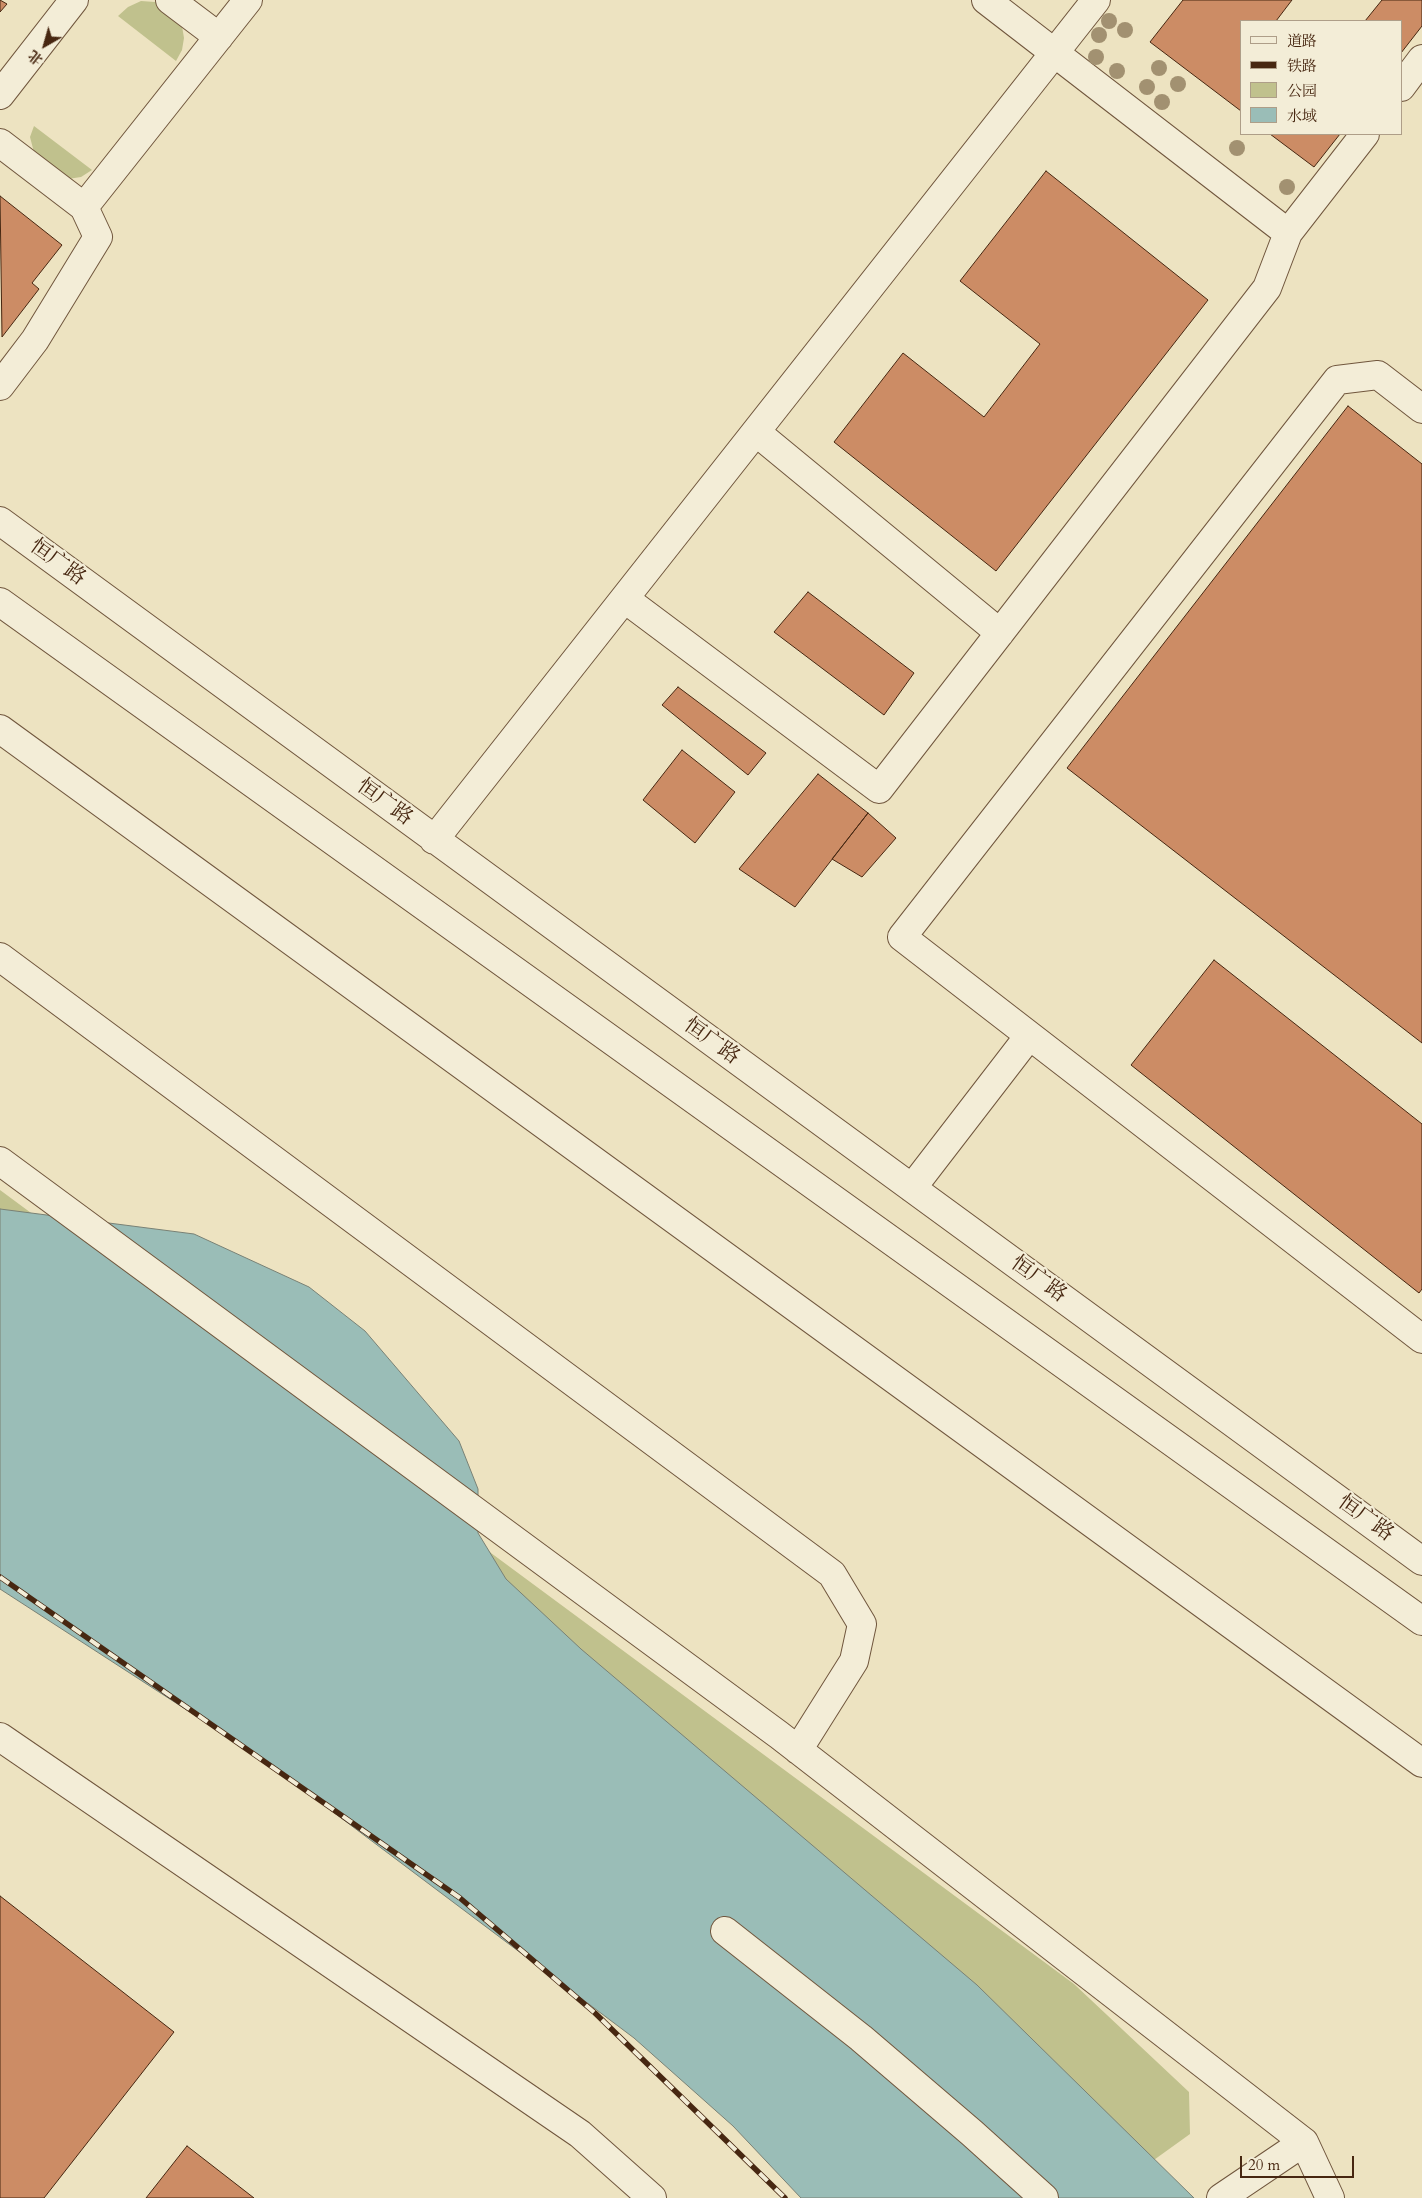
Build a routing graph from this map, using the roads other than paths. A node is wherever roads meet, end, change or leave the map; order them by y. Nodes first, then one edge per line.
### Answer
1 (74, 0) edge
2 (170, 0) edge
3 (248, 0) edge
4 (986, 0) edge
5 (1096, 0) edge
6 (218, 37) junction
7 (1054, 54) junction
8 (1422, 59) edge
9 (1402, 86) edge
10 (0, 95) edge
11 (1364, 135) edge
12 (0, 143) edge
13 (84, 207) junction
14 (1288, 233) junction
15 (0, 386) edge
16 (1422, 409) edge
17 (756, 432) junction
18 (0, 521) edge
19 (625, 599) junction
20 (0, 602) edge
21 (1000, 633) junction
22 (0, 729) edge
23 (434, 840) junction
24 (0, 957) edge
25 (1029, 1036) junction
26 (0, 1161) edge
27 (912, 1188) junction
28 (1422, 1339) edge
29 (1422, 1561) edge
30 (1422, 1620) edge
31 (0, 1737) edge
32 (798, 1750) junction
33 (1422, 1762) edge
34 (725, 1931) dead end
35 (1304, 2142) junction
36 (652, 2198) edge
37 (1044, 2198) edge
38 (1221, 2198) edge
39 (1330, 2198) edge

1 - 10 street
2 - 6 street
3 - 6 street
4 - 7 street
5 - 7 street
6 - 13 street
7 - 14 street
7 - 17 street
8 - 9 street
11 - 14 street
12 - 13 street
13 - 15 street
14 - 21 street
16 - 25 street
17 - 19 street
17 - 21 street
18 - 23 street, 恒广路
19 - 21 street
19 - 23 street
20 - 30 street
22 - 33 street
23 - 27 street, 恒广路
24 - 32 street
25 - 27 street
25 - 28 street
26 - 32 street
27 - 29 street, 恒广路
31 - 36 street
32 - 35 street
34 - 37 street
35 - 38 street
35 - 39 street

